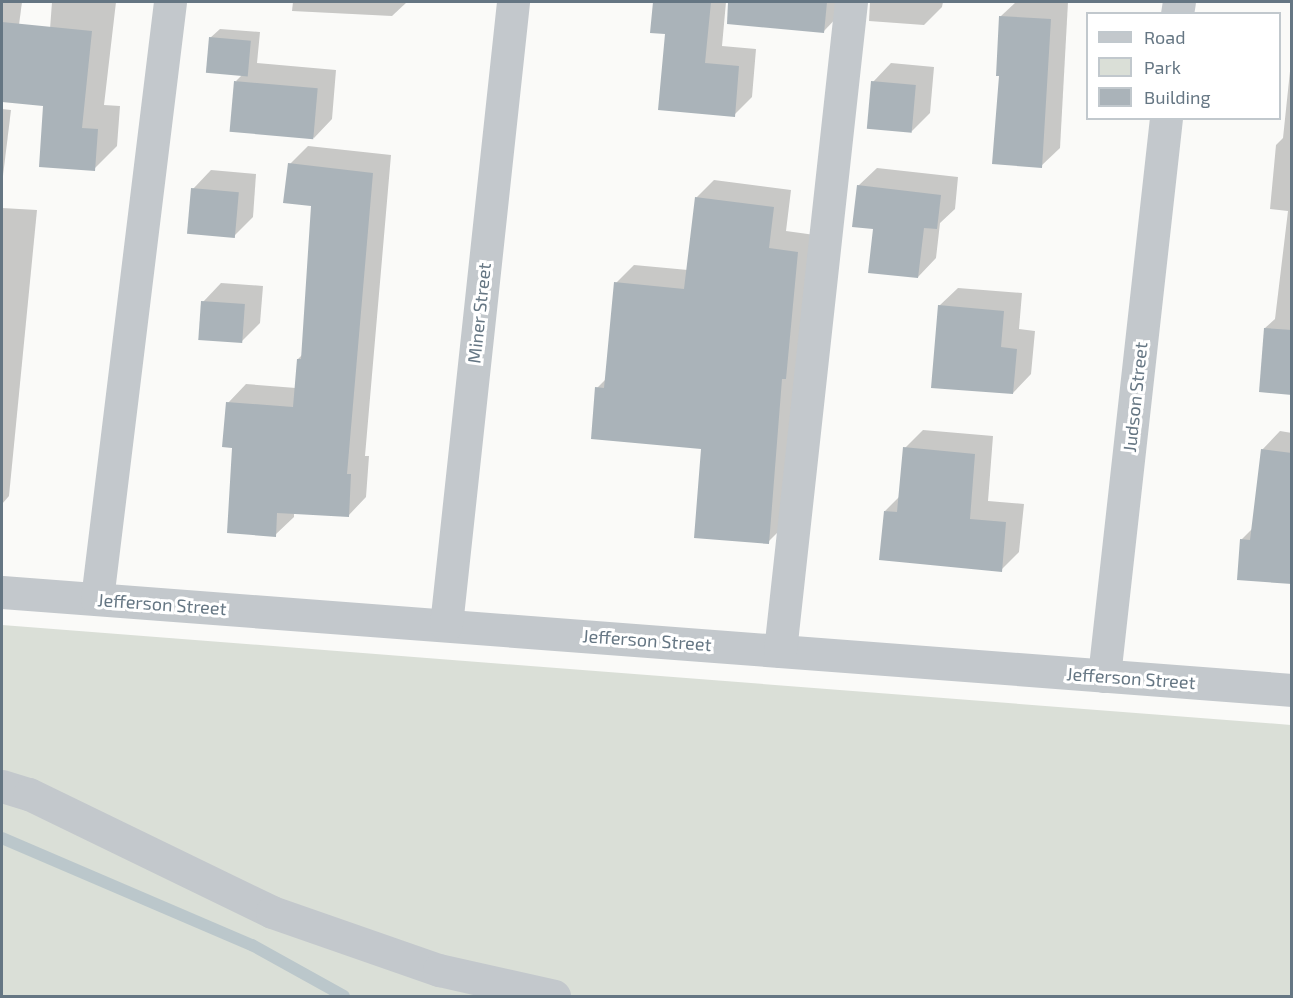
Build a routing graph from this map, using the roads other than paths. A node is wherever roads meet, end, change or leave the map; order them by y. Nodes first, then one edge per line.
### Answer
1 (170, 2) edge
2 (513, 2) edge
3 (851, 2) edge
4 (1166, 120) edge
5 (2, 592) edge
6 (97, 599) junction
7 (446, 625) junction
8 (780, 651) junction
9 (1104, 676) junction
10 (1292, 690) edge
11 (2, 786) edge
12 (554, 996) edge

1 - 6 street
2 - 7 street, Miner Street
3 - 8 street
4 - 9 street, Judson Street
5 - 6 street, Jefferson Street
6 - 7 street, Jefferson Street
7 - 8 street, Jefferson Street
8 - 9 street, Jefferson Street
9 - 10 street, Jefferson Street
11 - 12 street

